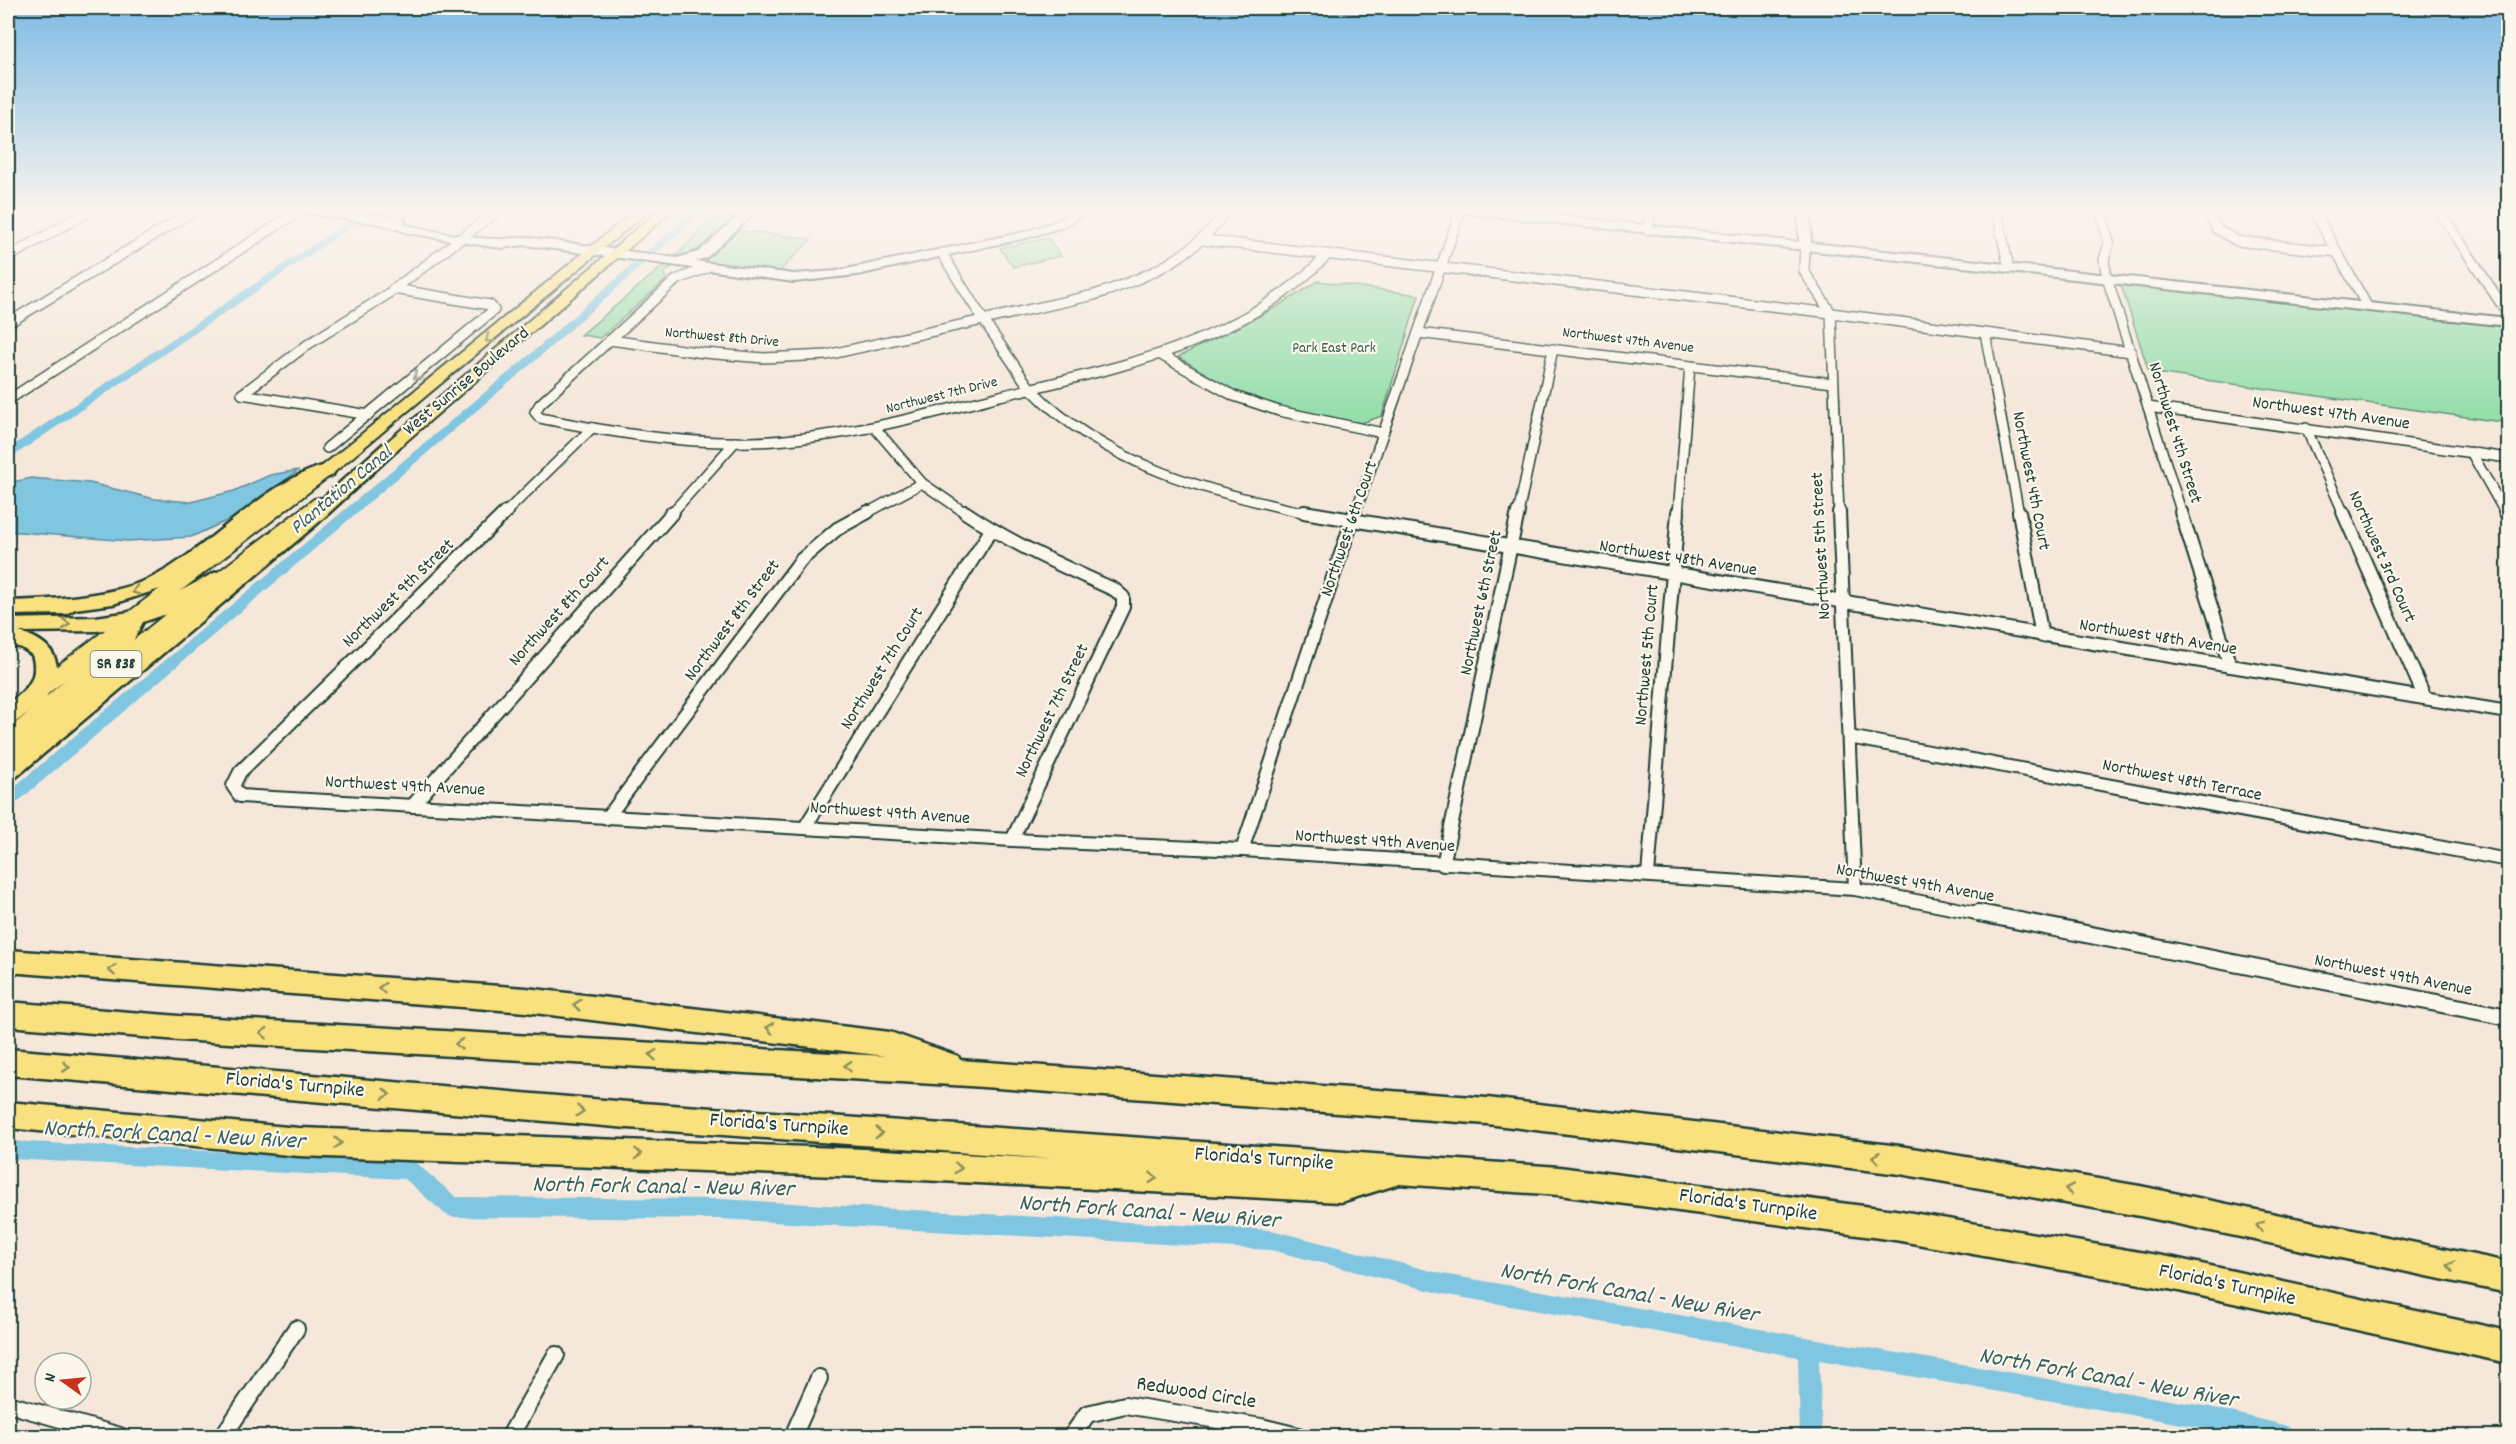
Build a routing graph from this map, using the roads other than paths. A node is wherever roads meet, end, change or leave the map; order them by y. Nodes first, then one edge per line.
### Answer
1 (85, 276) edge
2 (199, 276) edge
3 (411, 276) edge
4 (563, 276) edge
5 (591, 276) edge
6 (676, 276) edge
7 (682, 276) edge
8 (785, 276) edge
9 (828, 276) edge
10 (956, 276) edge
11 (1146, 276) edge
12 (1308, 276) edge
13 (1437, 276) edge
14 (1513, 276) edge
15 (1807, 276) edge
16 (2091, 276) edge
17 (2351, 276) edge
18 (2483, 276) edge
19 (2107, 278) junction
20 (676, 280) junction
21 (394, 289) junction
22 (2367, 306) junction
23 (1831, 313) junction
24 (2508, 314) edge
25 (983, 321) junction
26 (2508, 322) edge
27 (8, 323) edge
28 (1418, 333) junction
29 (1985, 333) junction
30 (610, 340) junction
31 (1554, 349) junction
32 (2131, 352) junction
33 (1161, 355) junction
34 (1690, 366) junction
35 (1833, 383) junction
36 (1031, 388) junction
37 (8, 400) edge
38 (2148, 407) junction
39 (369, 415) junction
40 (592, 428) junction
41 (875, 428) junction
42 (2306, 428) junction
43 (1383, 433) junction
44 (735, 442) junction
45 (327, 448) dead end
46 (389, 448) junction
47 (2471, 452) junction
48 (2508, 458) edge
49 (326, 471) junction
50 (922, 483) junction
51 (2508, 517) edge
52 (1352, 522) junction
53 (991, 531) junction
54 (1510, 548) junction
55 (1672, 575) junction
56 (224, 576) junction
57 (1843, 603) junction
58 (50, 606) junction
59 (8, 608) edge
60 (135, 618) junction
61 (8, 626) edge
62 (2042, 636) junction
63 (8, 637) edge
64 (2230, 666) junction
65 (39, 690) junction
66 (2425, 698) junction
67 (2508, 712) edge
68 (8, 716) edge
69 (1849, 737) junction
70 (8, 743) edge
71 (8, 752) edge
72 (8, 771) edge
73 (234, 786) joint
74 (412, 806) junction
75 (607, 818) junction
76 (805, 826) junction
77 (1011, 840) junction
78 (1242, 850) junction
79 (2508, 860) edge
80 (1443, 865) junction
81 (1648, 875) junction
82 (1855, 889) junction
83 (8, 962) edge
84 (8, 1014) edge
85 (2508, 1017) edge
86 (8, 1062) edge
87 (969, 1073) junction
88 (8, 1115) edge
89 (1403, 1169) junction
90 (2508, 1278) edge
91 (296, 1329) dead end
92 (2508, 1347) edge
93 (555, 1355) dead end
94 (819, 1378) dead end
95 (8, 1404) edge
96 (79, 1432) edge
97 (120, 1437) edge
98 (223, 1437) edge
99 (510, 1437) edge
100 (793, 1437) edge
101 (1072, 1437) edge
102 (1298, 1437) edge

1 - 27 street
2 - 37 street
3 - 21 street
4 -> 49 main road, West Sunrise Boulevard / SR 838
5 - 46 main road, West Sunrise Boulevard / SR 838
6 - 20 street
7 - 20 street
8 - 9 street
10 - 25 street, Northwest 48th Avenue
11 - 25 street, Northwest 8th Drive
12 - 33 street, Northwest 7th Drive
13 - 28 street, Northwest 6th Court
14 - 23 street
15 - 23 street
16 - 19 street
17 - 22 street
18 - 24 street
19 - 22 street
19 - 32 street, Northwest 4th Street
20 - 30 street
21 -> 39 street
21 - 39 street
22 - 26 street
23 - 29 street
23 - 35 street, Northwest 5th Street
25 - 30 street, Northwest 8th Drive
25 - 36 street, Northwest 48th Avenue
28 - 31 street, Northwest 47th Avenue
28 - 43 street, Northwest 6th Court
29 - 32 street
29 - 62 street, Northwest 4th Court
30 - 40 street, Northwest 7th Drive
31 - 34 street, Northwest 47th Avenue
31 - 54 street, Northwest 6th Street
32 - 38 street, Northwest 4th Street
33 - 36 street, Northwest 7th Drive
33 - 43 street
34 - 35 street, Northwest 47th Avenue
34 - 55 street, Northwest 5th Court
35 - 57 street, Northwest 5th Street
36 - 41 street, Northwest 7th Drive
36 - 52 street, Northwest 48th Avenue
38 - 42 street, Northwest 47th Avenue
38 - 64 street, Northwest 4th Street
39 - 45 street
40 - 44 street, Northwest 7th Drive
40 - 73 street, Northwest 9th Street
41 - 44 street, Northwest 7th Drive
41 - 50 street
42 - 47 street, Northwest 47th Avenue
42 - 66 street, Northwest 3rd Court
43 - 52 street, Northwest 6th Court
44 - 74 street, Northwest 8th Court
46 - 56 main road, West Sunrise Boulevard / SR 838
46 - 72 highway
47 - 48 street, Northwest 47th Avenue
47 - 51 street
49 -> 58 highway
49 - 60 main road, West Sunrise Boulevard / SR 838
50 - 53 street
50 - 75 street, Northwest 8th Street
52 - 54 street, Northwest 48th Avenue
52 - 78 street, Northwest 6th Court
53 - 76 street, Northwest 7th Court
53 - 77 street, Northwest 7th Street
54 - 55 street, Northwest 48th Avenue
54 - 80 street, Northwest 6th Street
55 - 57 street, Northwest 48th Avenue
55 - 81 street, Northwest 5th Court
56 - 60 highway
56 - 71 main road, West Sunrise Boulevard / SR 838
57 - 62 street, Northwest 48th Avenue
57 - 69 street, Northwest 5th Street
58 - 59 highway
58 - 60 highway
61 -> 60 highway
60 - 65 main road, West Sunrise Boulevard / SR 838
60 - 70 highway
62 - 64 street, Northwest 48th Avenue
63 - 65 highway
64 - 66 street, Northwest 48th Avenue
65 - 68 highway, West Sunrise Boulevard / SR 838
66 - 67 street, Northwest 48th Avenue
69 - 79 street, Northwest 48th Terrace
69 - 82 street, Northwest 5th Street
73 - 74 street, Northwest 49th Avenue
74 - 75 street, Northwest 49th Avenue
75 - 76 street, Northwest 49th Avenue
76 - 77 street, Northwest 49th Avenue
77 - 78 street, Northwest 49th Avenue
78 - 80 street, Northwest 49th Avenue
80 - 81 street, Northwest 49th Avenue
81 - 82 street, Northwest 49th Avenue
82 - 85 street, Northwest 49th Avenue
87 -> 83 highway
87 -> 84 highway
86 -> 89 highway, Florida's Turnpike
90 -> 87 highway
88 -> 89 highway
89 - 92 highway, Florida's Turnpike
91 - 98 street
93 - 99 street
94 - 100 street
95 - 96 street
96 - 97 street
101 - 102 street, Redwood Circle

